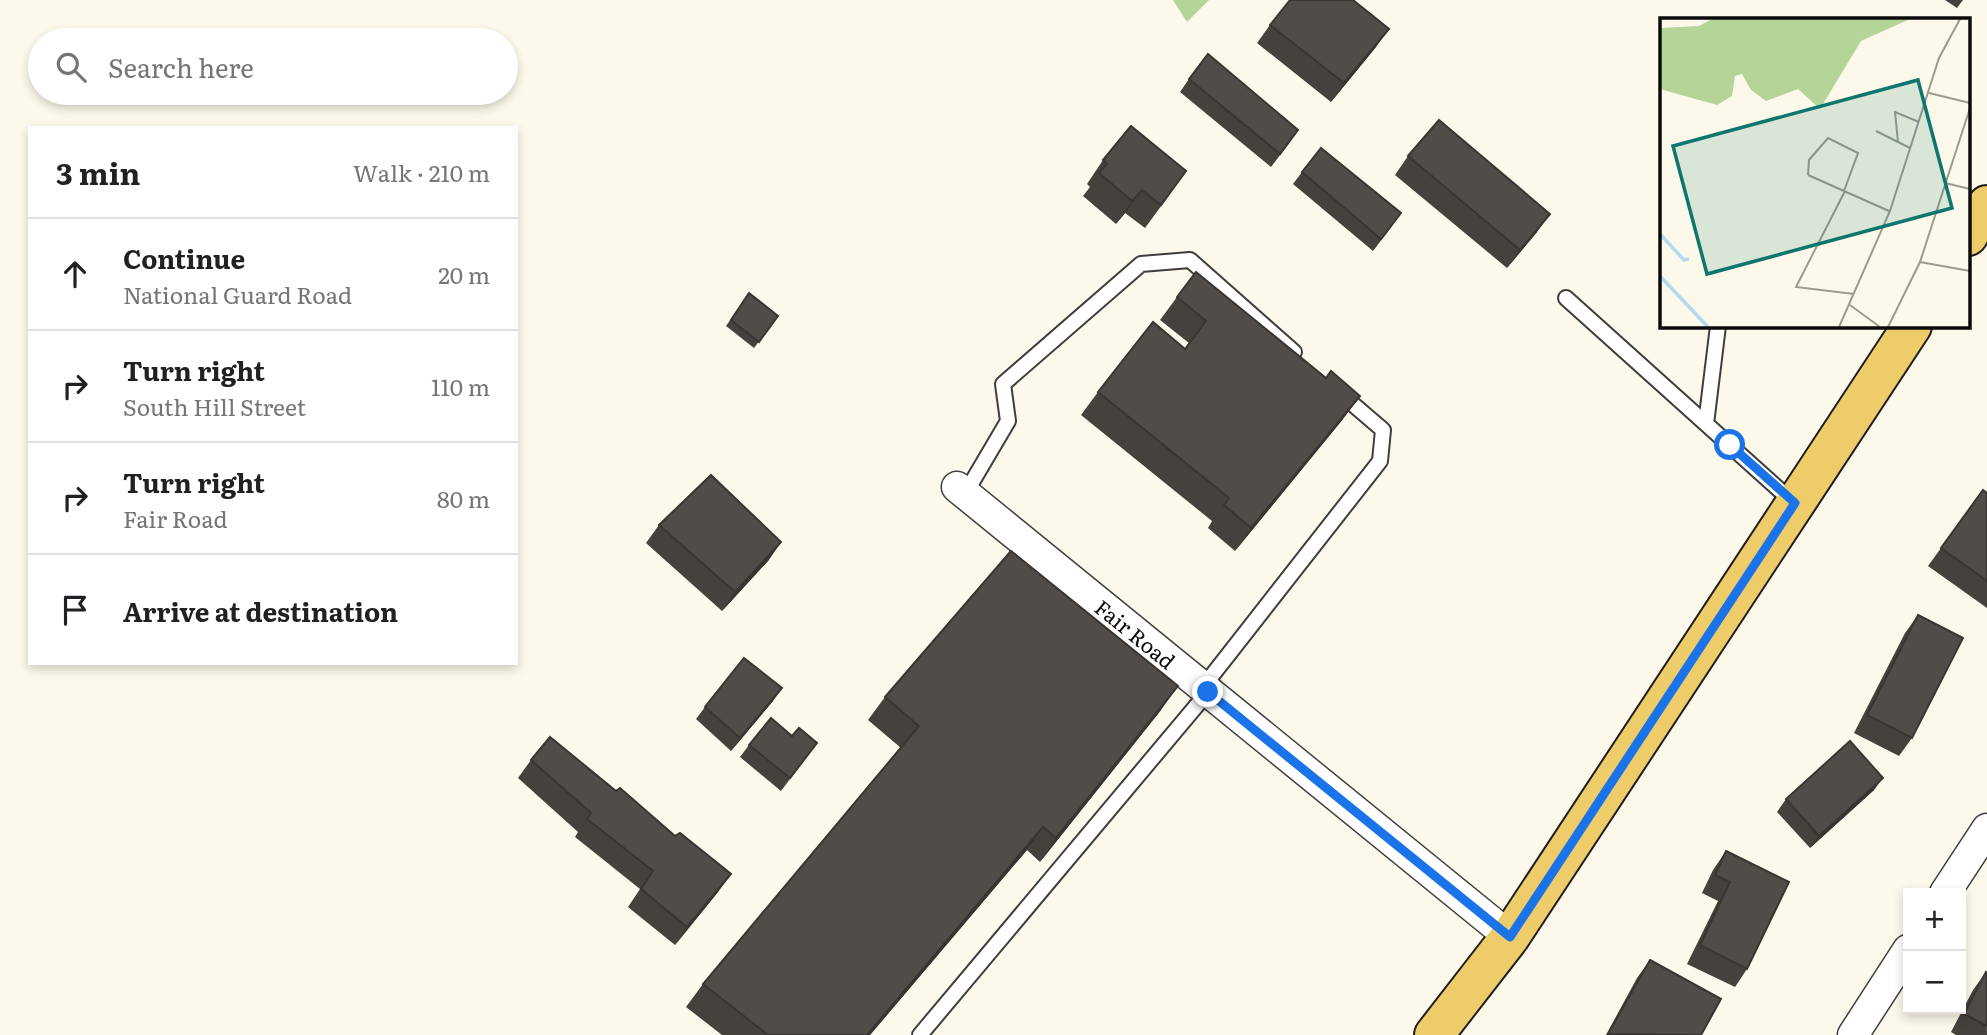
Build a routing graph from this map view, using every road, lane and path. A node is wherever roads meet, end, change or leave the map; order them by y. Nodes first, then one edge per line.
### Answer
1 (1987, 205) edge
2 (1969, 234) edge
3 (1566, 298) dead end
4 (1718, 327) edge
5 (1910, 327) edge
6 (1301, 358) edge
7 (1332, 385) edge
8 (1706, 424) junction
9 (961, 491) joint
10 (1795, 503) junction
11 (1205, 689) junction
12 (1986, 834) edge
13 (1948, 888) edge
14 (1510, 937) junction
15 (1907, 951) edge
16 (920, 1035) edge
17 (1433, 1035) edge
18 (1853, 1035) edge

1 - 2 main road
3 - 8 lane
4 - 8 lane
5 - 10 main road
6 - 9 lane
7 - 11 lane
8 - 10 lane
9 - 11 street, Fair Road
10 - 14 main road
11 - 14 street, Fair Road
11 - 16 lane
12 - 13 street
14 - 17 main road
15 - 18 street

